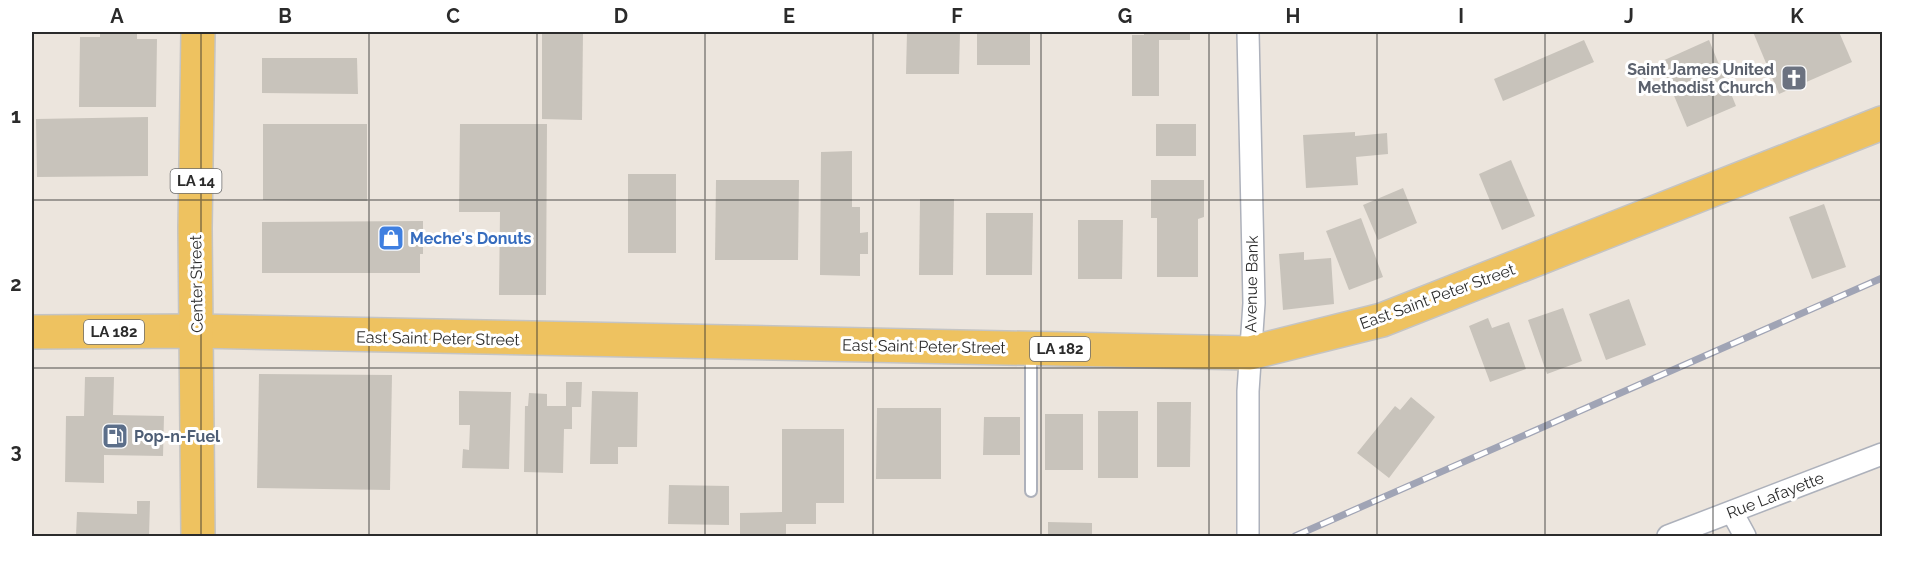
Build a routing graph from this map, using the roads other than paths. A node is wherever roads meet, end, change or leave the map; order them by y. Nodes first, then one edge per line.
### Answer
1 (198, 32) edge
2 (1248, 32) edge
3 (1882, 123) edge
4 (32, 332) edge
5 (196, 332) junction
6 (1031, 349) junction
7 (1250, 353) junction
8 (1882, 454) edge
9 (1031, 491) dead end
10 (1732, 512) junction
11 (198, 537) edge
12 (1248, 537) edge
13 (1668, 537) edge
14 (1745, 537) edge

1 - 5 main road, Center Street / LA 14
2 - 7 street, Avenue Bank
3 - 7 main road, East Saint Peter Street / LA 182
4 - 5 main road, East Saint Peter Street / LA 182
5 - 6 main road, East Saint Peter Street / LA 182
5 - 11 main road, Center Street / LA 14
6 - 7 main road, East Saint Peter Street / LA 182
6 - 9 lane
7 - 12 street, Avenue Bank
8 - 10 street, Rue Lafayette
10 - 13 street, Rue Lafayette
10 - 14 street

